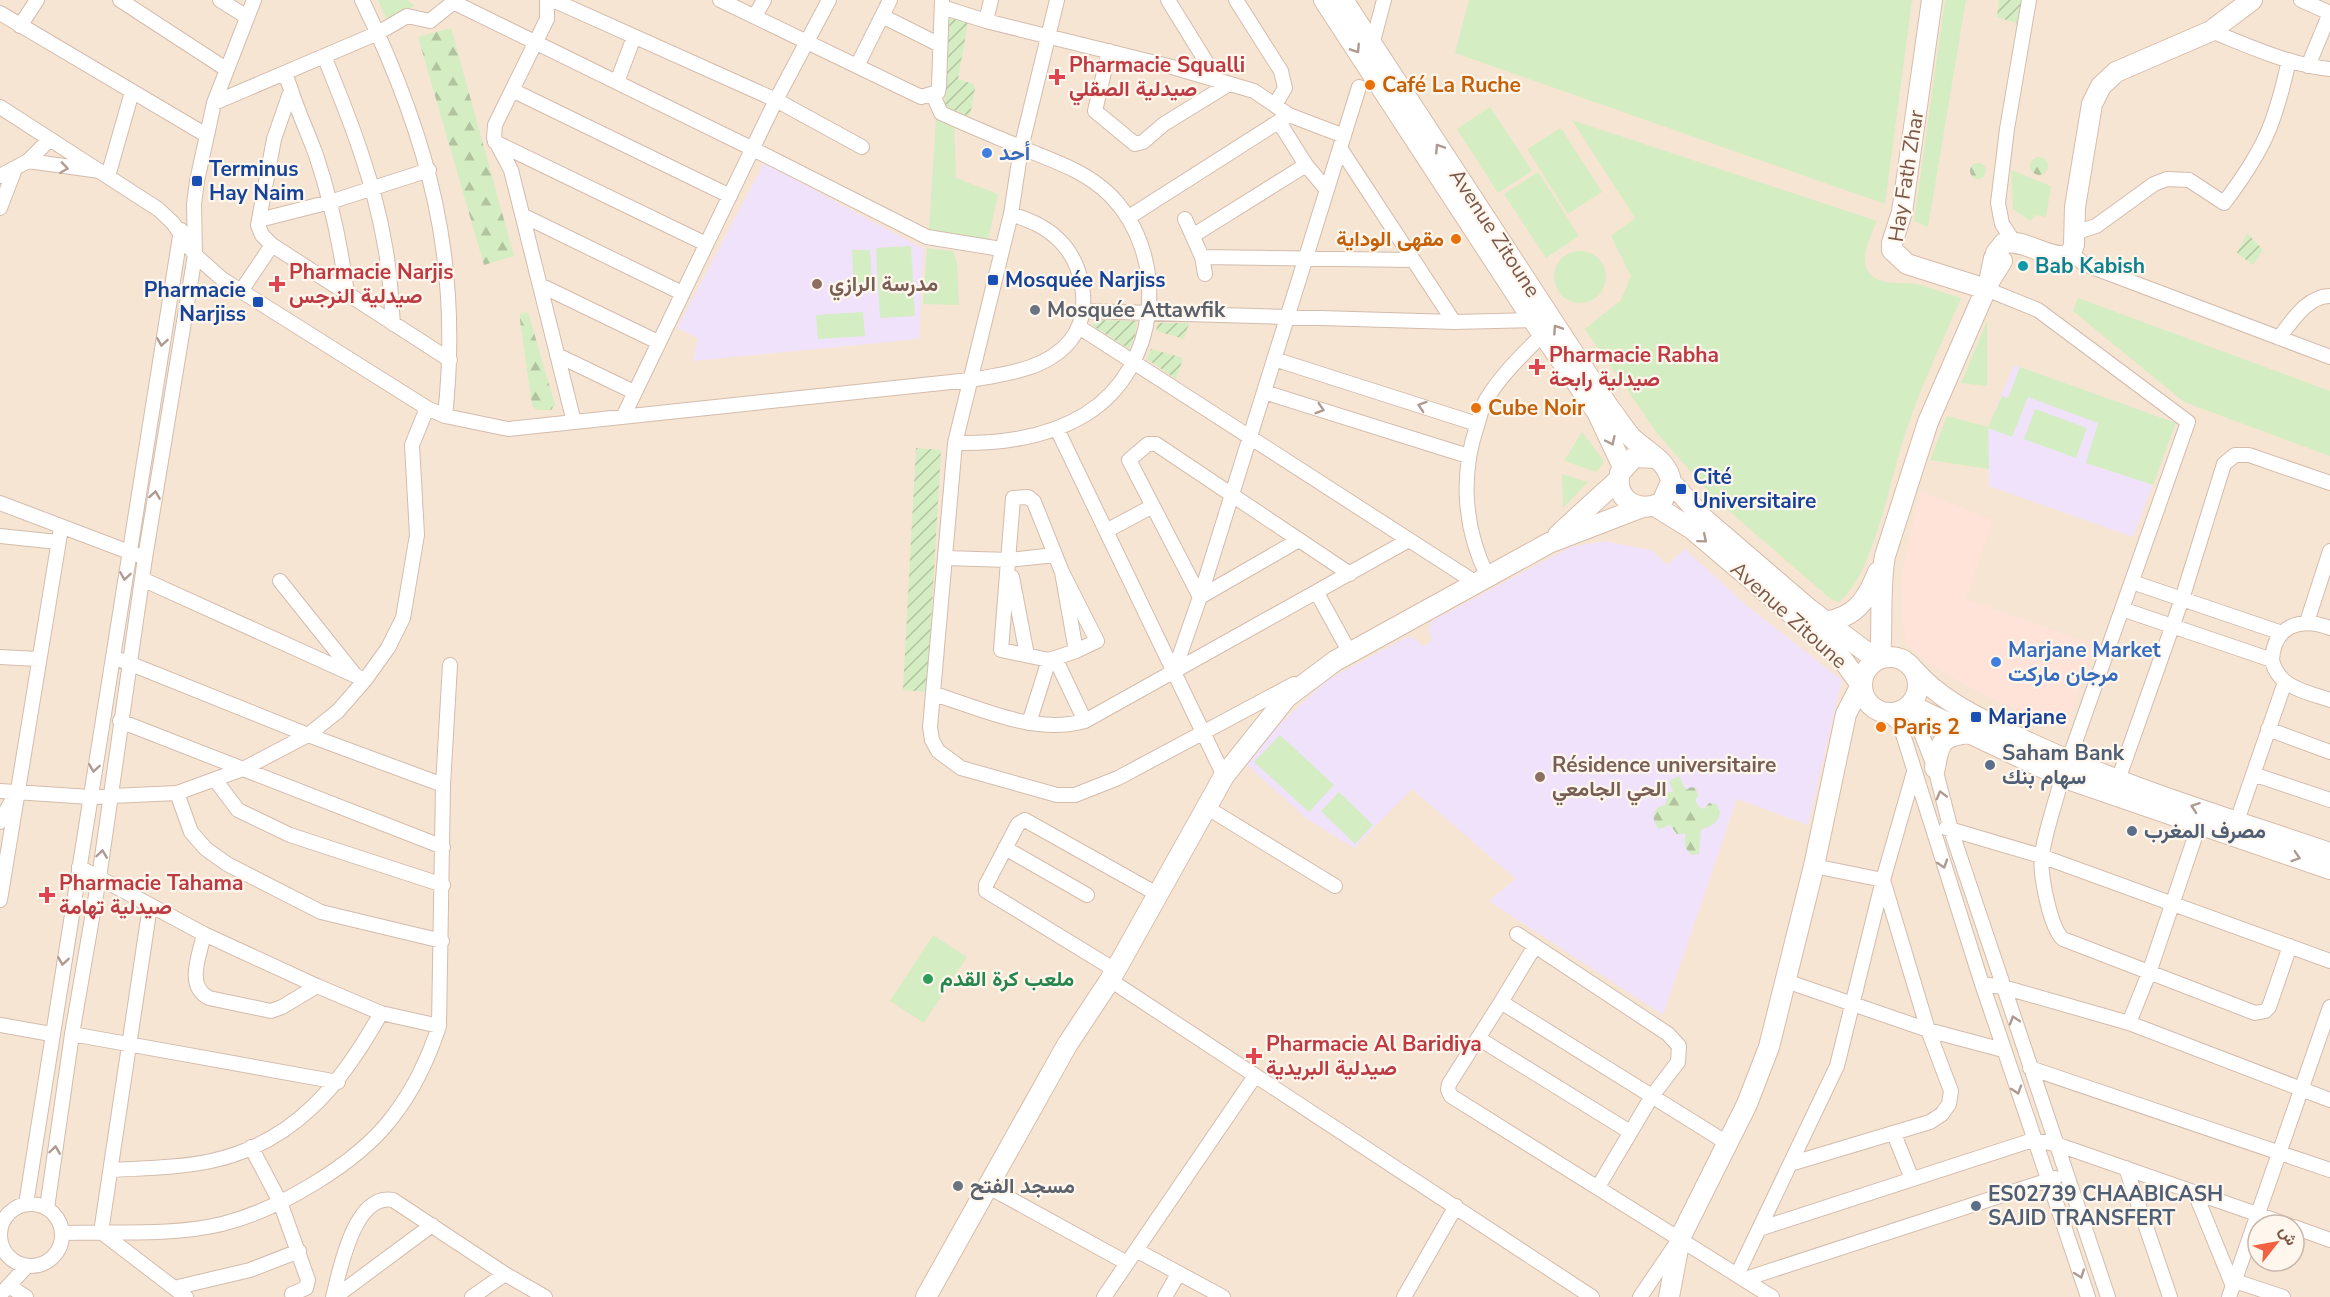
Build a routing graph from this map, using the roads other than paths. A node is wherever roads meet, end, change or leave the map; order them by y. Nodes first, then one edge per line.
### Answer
1 (37, 0) edge
2 (120, 0) edge
3 (220, 0) edge
4 (254, 0) edge
5 (362, 0) edge
6 (546, 0) edge
7 (553, 0) edge
8 (720, 0) edge
9 (764, 0) edge
10 (829, 0) edge
11 (890, 0) edge
12 (991, 0) edge
13 (1057, 0) edge
14 (1168, 0) edge
15 (1236, 0) edge
16 (1324, 0) edge
17 (1343, 0) edge
18 (1384, 0) edge
19 (1932, 0) edge
20 (2029, 0) edge
21 (2252, 0) edge
22 (2301, 0) edge
23 (454, 1) edge
24 (942, 3) edge
25 (0, 13) edge
26 (2330, 13) edge
27 (755, 16) junction
28 (882, 16) junction
29 (247, 17) junction
30 (986, 21) junction
31 (20, 26) junction
32 (2211, 31) junction
33 (378, 33) junction
34 (1049, 36) junction
35 (634, 37) junction
36 (536, 42) junction
37 (806, 43) junction
38 (940, 45) junction
39 (1372, 45) junction
40 (1109, 51) junction
41 (324, 56) junction
42 (2289, 60) junction
43 (856, 66) junction
44 (2308, 66) junction
45 (226, 69) junction
46 (2330, 69) edge
47 (285, 73) junction
48 (617, 82) junction
49 (1223, 82) junction
50 (1359, 87) dead end
51 (291, 90) junction
52 (512, 90) junction
53 (132, 92) junction
54 (933, 95) junction
55 (776, 100) junction
56 (214, 104) junction
57 (1275, 105) junction
58 (1, 109) edge
59 (1284, 118) junction
60 (206, 135) junction
61 (49, 140) junction
62 (495, 142) junction
63 (1342, 142) junction
64 (862, 147) dead end
65 (1021, 148) junction
66 (753, 149) junction
67 (28, 161) junction
68 (1306, 165) junction
69 (15, 169) junction
70 (429, 170) junction
71 (104, 173) junction
72 (0, 176) edge
73 (372, 189) junction
74 (1327, 190) junction
75 (730, 196) junction
76 (330, 202) junction
77 (194, 204) junction
78 (0, 208) edge
79 (1011, 214) junction
80 (522, 215) junction
81 (1129, 217) junction
82 (1185, 219) dead end
83 (259, 220) junction
84 (180, 232) junction
85 (1194, 235) junction
86 (2072, 243) junction
87 (706, 244) junction
88 (272, 245) junction
89 (1001, 249) junction
90 (2002, 254) junction
91 (195, 255) junction
92 (1202, 257) junction
93 (1305, 259) junction
94 (1412, 260) junction
95 (1205, 274) dead end
96 (540, 285) junction
97 (1987, 286) junction
98 (241, 291) junction
99 (682, 293) junction
100 (347, 294) junction
101 (2330, 296) edge
102 (1083, 311) junction
103 (1149, 312) junction
104 (1287, 317) junction
105 (1454, 322) junction
106 (393, 324) junction
107 (1079, 327) junction
108 (1538, 327) junction
109 (2278, 338) junction
110 (658, 342) junction
111 (557, 355) junction
112 (2330, 357) edge
113 (1274, 359) junction
114 (450, 360) junction
115 (1132, 361) junction
116 (970, 380) junction
117 (634, 392) junction
118 (1264, 392) junction
119 (427, 408) junction
120 (445, 416) junction
121 (623, 417) junction
122 (574, 422) junction
123 (1477, 424) junction
124 (1057, 429) junction
125 (1250, 435) junction
126 (955, 443) junction
127 (1468, 456) junction
128 (1656, 458) junction
129 (1620, 473) junction
130 (1671, 482) junction
131 (2330, 483) edge
132 (1232, 495) junction
133 (0, 503) edge
134 (1151, 507) junction
135 (1648, 507) junction
136 (1106, 531) junction
137 (59, 535) junction
138 (0, 536) edge
139 (1299, 540) junction
140 (1409, 540) junction
141 (1549, 543) junction
142 (2330, 551) edge
143 (129, 552) junction
144 (1055, 555) junction
145 (1885, 556) junction
146 (145, 558) junction
147 (945, 558) junction
148 (1009, 560) junction
149 (1062, 572) junction
150 (1350, 574) junction
151 (2326, 576) edge
152 (142, 579) junction
153 (1482, 580) junction
154 (280, 581) dead end
155 (2132, 582) junction
156 (1317, 593) junction
157 (1200, 597) junction
158 (2182, 599) junction
159 (2122, 609) junction
160 (1825, 622) junction
161 (2307, 622) junction
162 (1883, 624) junction
163 (2173, 626) junction
164 (2330, 628) edge
165 (2282, 633) junction
166 (1076, 651) junction
167 (1350, 653) junction
168 (1027, 655) junction
169 (111, 656) junction
170 (0, 657) edge
171 (38, 659) junction
172 (1052, 659) junction
173 (1878, 659) junction
174 (2272, 660) junction
175 (129, 663) junction
176 (450, 665) dead end
177 (1910, 666) junction
178 (1320, 671) junction
179 (1174, 672) junction
180 (361, 678) junction
181 (2285, 682) junction
182 (1862, 685) junction
183 (934, 694) junction
184 (2330, 700) edge
185 (1910, 705) junction
186 (1885, 713) junction
187 (1085, 720) junction
188 (120, 721) junction
189 (1029, 723) junction
190 (2268, 729) junction
191 (1203, 732) junction
192 (1971, 733) junction
193 (308, 735) junction
194 (1842, 735) junction
195 (2330, 752) edge
196 (1935, 768) junction
197 (243, 769) junction
198 (2065, 769) junction
199 (1914, 772) junction
200 (2253, 774) junction
201 (1224, 776) junction
202 (2118, 780) junction
203 (216, 781) junction
204 (443, 785) junction
205 (0, 791) edge
206 (16, 792) junction
207 (177, 793) junction
208 (90, 796) junction
209 (110, 797) junction
210 (2330, 800) edge
211 (1206, 807) junction
212 (2237, 821) junction
213 (0, 822) edge
214 (1930, 823) junction
215 (2199, 825) junction
216 (1951, 830) junction
217 (443, 847) junction
218 (1005, 848) junction
219 (2330, 853) edge
220 (2041, 856) junction
221 (1814, 866) junction
222 (79, 867) junction
223 (2330, 869) edge
224 (99, 878) junction
225 (1883, 880) junction
226 (442, 885) junction
227 (1335, 886) dead end
228 (1157, 894) junction
229 (1087, 895) dead end
230 (0, 900) edge
231 (2173, 902) junction
232 (150, 906) junction
233 (204, 934) junction
234 (1517, 934) dead end
235 (442, 941) junction
236 (1535, 946) junction
237 (2290, 946) junction
238 (2330, 961) edge
239 (2149, 973) junction
240 (1112, 975) junction
241 (1786, 981) junction
242 (1982, 984) junction
243 (316, 986) junction
244 (2003, 987) junction
245 (1501, 1002) junction
246 (1852, 1005) junction
247 (2330, 1007) edge
248 (381, 1013) junction
249 (2129, 1023) junction
250 (0, 1025) edge
251 (439, 1026) junction
252 (1928, 1030) junction
253 (51, 1034) junction
254 (72, 1034) junction
255 (1478, 1038) junction
256 (131, 1044) junction
257 (2004, 1050) junction
258 (2030, 1068) junction
259 (1255, 1076) junction
260 (338, 1082) junction
261 (2302, 1091) junction
262 (1652, 1096) junction
263 (2330, 1100) edge
264 (1630, 1132) junction
265 (1894, 1134) junction
266 (2033, 1140) junction
267 (1727, 1143) junction
268 (2055, 1144) junction
269 (251, 1147) junction
270 (2281, 1153) junction
271 (1790, 1164) junction
272 (2126, 1168) junction
273 (111, 1170) junction
274 (2330, 1170) edge
275 (2066, 1176) junction
276 (1912, 1179) junction
277 (2046, 1180) junction
278 (987, 1186) junction
279 (1598, 1187) junction
280 (2195, 1192) junction
281 (280, 1202) junction
282 (26, 1204) junction
283 (1456, 1206) junction
284 (47, 1208) junction
285 (2256, 1213) edge
286 (2259, 1213) edge
287 (432, 1225) junction
288 (1759, 1229) junction
289 (2306, 1231) edge
290 (101, 1232) junction
291 (62, 1233) junction
292 (1680, 1238) junction
293 (2330, 1240) edge
294 (1, 1243) edge
295 (1136, 1250) junction
296 (2246, 1250) edge
297 (299, 1251) junction
298 (1127, 1263) junction
299 (27, 1266) junction
300 (504, 1274) junction
301 (1178, 1274) junction
302 (1741, 1277) junction
303 (174, 1288) junction
304 (2232, 1288) edge
305 (521, 1290) edge
306 (5, 1291) edge
307 (292, 1294) dead end
308 (26, 1297) edge
309 (186, 1297) edge
310 (334, 1297) edge
311 (472, 1297) edge
312 (545, 1297) edge
313 (926, 1297) edge
314 (1104, 1297) edge
315 (1165, 1297) edge
316 (1223, 1297) edge
317 (1404, 1297) edge
318 (1592, 1297) edge
319 (1640, 1297) edge
320 (1669, 1297) edge
321 (1772, 1297) edge
322 (2088, 1297) edge
323 (2108, 1297) edge
324 (2170, 1297) edge
325 (2283, 1297) edge

1 - 31 street
2 - 45 street
3 - 29 street
4 - 29 street
5 - 33 street
6 - 36 street
7 - 35 street
8 - 27 street
9 - 27 street
10 - 37 street
11 - 28 street
12 - 30 street
13 - 34 street
14 - 49 street
15 - 57 street
16 -> 108 street, Avenue Zitoune
17 - 39 street, Avenue Zitoune
18 - 39 street
19 - 97 street, Hay Fath Zhar
20 - 90 street
21 - 32 street
22 - 26 street
23 - 33 street
23 - 36 street
24 - 30 street
24 - 38 street
25 - 31 street
26 - 44 street
27 - 37 street
28 - 38 street
28 - 43 street
29 - 45 street
30 - 34 street
31 - 53 street
32 - 42 street
32 - 86 street
33 - 41 street
33 - 70 street
34 - 40 street
34 - 65 street
35 - 48 street
35 - 55 street
36 - 48 street
36 - 52 street
37 - 43 street
37 - 55 street
38 - 54 street
128 -> 39 street, Avenue Zitoune
40 - 49 street
40 - 49 street
41 - 47 street
41 - 73 street
42 - 44 street
42 - 86 street
43 - 54 street
44 - 46 street
45 - 56 street
47 - 51 street
47 - 56 street
48 - 66 street
49 - 57 street
50 - 63 street
51 - 76 street
51 - 83 street
52 - 62 street
52 - 75 street
53 - 60 street
53 - 71 street
54 - 65 street
55 - 64 street
55 - 66 street
56 - 60 street
57 - 59 street
58 - 61 street
59 - 63 street
59 - 68 street
59 - 81 street
60 - 77 street
61 - 67 street
61 - 71 street
62 - 80 street
62 - 87 street
63 - 74 street
63 - 94 street
65 - 79 street
65 - 81 street
66 - 75 street
66 - 89 street
67 - 69 street
67 -> 71 street
68 - 74 street
68 - 85 street
69 - 72 street
69 - 78 street
70 - 73 street
70 - 114 street
71 - 84 street
73 - 76 street
73 - 106 street
74 - 93 street
75 - 87 street
76 - 83 street
76 - 100 street
77 - 84 street
77 - 91 street
79 - 89 street
79 - 102 street
80 - 96 street
80 - 99 street
81 - 103 street
82 - 85 street
83 - 88 street
84 - 91 street
84 -> 143 street
85 - 92 street
86 - 90 street
86 - 109 street
87 - 99 street
88 - 98 street
88 - 100 street
89 - 116 street
90 - 97 street
91 - 98 street
146 -> 91 street
92 - 93 street
92 - 95 street
93 - 94 street
93 - 104 street
94 - 105 street
96 - 110 street
96 - 111 street
97 - 145 street
97 - 155 street
98 - 119 street
99 - 110 street
100 - 106 street
101 - 109 street
102 - 103 street
102 - 107 street
103 - 104 street
103 - 115 street
104 - 105 street
104 - 113 street
105 - 108 street
106 - 114 street
107 - 115 street
107 - 116 street
108 - 123 street
108 -> 129 street, Avenue Zitoune
109 - 112 street
110 - 117 street
111 - 117 street
111 - 122 street
113 - 118 street
123 -> 113 street
114 - 120 street
115 - 124 street
115 - 125 street
116 - 121 street
116 - 126 street
117 - 121 street
118 - 125 street
118 -> 127 street
119 - 120 street
119 - 180 street
120 - 122 street
121 - 122 street
123 - 127 street
124 - 126 street
124 - 136 street
125 - 132 street
125 - 140 street
126 - 147 street
127 - 153 street
128 - 129 street
128 - 130 street
129 - 135 street
129 - 141 street
130 - 135 street
130 - 160 street, Avenue Zitoune
131 - 158 street
132 - 134 street
132 - 139 street
132 - 157 street
133 - 137 street
134 - 136 street
134 - 157 street
135 - 141 street
135 -> 182 street, Avenue Zitoune
136 - 179 street
137 - 138 street
137 - 143 street
137 - 171 street
139 - 150 street
139 - 157 street
140 - 150 street
140 - 153 street
141 - 153 street
142 - 151 street
143 - 146 street
143 -> 169 street
144 - 148 street
144 - 148 street
144 - 149 street
145 - 160 street
145 - 162 street
146 - 152 street
147 - 148 street
147 - 183 street
148 - 168 street
148 - 168 street
149 - 166 street
149 - 166 street
150 - 156 street
151 - 161 street
152 - 175 street
152 - 180 street
153 - 167 street
154 - 180 street
155 - 158 street
155 - 159 street
156 - 167 street
156 - 179 street
157 - 179 street
158 - 163 street
158 - 165 street
159 - 163 street
159 - 198 street
160 - 173 street, Avenue Zitoune
161 - 164 street
161 - 165 street
162 - 173 street
162 - 177 street
163 - 174 street
163 - 202 street
165 - 174 street
166 - 172 street
167 - 178 street
168 - 172 street
169 - 175 street
169 -> 208 street
170 - 171 street
171 - 206 street
172 - 187 street
172 - 189 street
173 - 177 street
173 - 182 street
174 - 181 street
175 - 188 street
175 - 193 street
176 - 204 street
177 - 185 street
177 - 198 street
178 - 191 street
178 - 201 street
179 - 187 street
179 - 191 street
180 - 193 street
181 - 184 street
181 - 190 street
182 - 186 street
182 - 194 street
183 - 189 street
183 - 191 street
185 - 186 street
185 - 192 street
185 - 196 street
186 - 194 street
186 - 199 street
187 - 189 street
188 - 197 street
188 - 209 street
190 - 195 street
190 - 200 street
191 - 201 street
192 - 196 street
192 - 198 street
193 - 197 street
193 - 204 street
194 - 221 street
216 -> 196 street
197 - 203 street
197 - 217 street
198 - 202 street
198 - 215 street
198 - 220 street
199 - 214 street
199 - 225 street
200 - 210 street
200 - 212 street
201 - 211 street
212 -> 202 street
203 - 207 street
203 - 226 street
204 - 217 street
205 - 206 street
206 - 208 street
206 - 213 street
206 - 230 street
207 - 209 street
207 - 235 street
208 - 209 street
208 - 222 street
224 -> 209 street
211 - 227 street
211 - 228 street
212 - 219 street
214 - 216 street
214 -> 242 street
215 -> 223 street
215 - 231 street
216 - 220 street
216 - 244 street
217 - 226 street
218 - 228 street
218 - 229 street
218 - 240 street
220 - 231 street
220 - 239 street
221 - 225 street
221 - 241 street
222 - 224 street
222 -> 253 street
224 - 232 street
224 - 254 street
225 - 246 street
225 - 252 street
226 - 235 street
228 - 240 street
231 - 237 street
231 - 239 street
232 - 233 street
232 - 256 street
233 - 243 street
233 - 243 street
234 - 236 street
235 - 251 street
236 - 245 street
236 - 262 street
237 - 238 street
237 - 239 street
239 - 249 street
240 - 259 street
240 - 278 street
241 - 246 street
241 - 267 street
242 - 244 street
242 - 257 street
243 - 248 street
244 - 249 street
258 -> 244 street
245 - 255 street
245 - 262 street
246 - 252 street
246 - 271 street
247 - 261 street
248 - 251 street
248 - 260 street
249 - 261 street
250 - 253 street
251 - 281 street
252 - 257 street
252 - 265 street
253 - 282 street
254 - 256 street
284 -> 254 street
255 - 264 street
255 - 279 street
256 - 260 street
256 - 273 street
257 -> 266 street
258 - 268 street
258 - 270 street
259 - 283 street
259 - 295 street
260 - 269 street
261 - 263 street
261 - 270 street
262 - 264 street
262 - 267 street
264 - 279 street
265 - 271 street
265 - 276 street
266 - 268 street
266 - 276 street
266 - 277 street
267 - 292 street
268 - 272 street
268 - 275 street
269 - 273 street
269 - 281 street
270 - 274 street
270 - 286 street
271 - 288 street
272 - 280 street
272 - 324 street
273 - 290 street
275 - 277 street
275 - 323 street
276 - 288 street
277 - 302 street
277 -> 322 street
278 - 298 street
278 - 313 street
279 - 292 street
280 - 285 street
280 - 304 street
281 - 290 street
281 - 297 street
282 - 284 street
282 - 294 street
283 - 317 street
283 - 318 street
284 - 291 street
287 - 300 street
287 - 310 street
287 - 310 street
288 - 302 street
289 - 293 street
290 - 291 street
290 - 303 street
291 - 299 street
292 - 302 street
292 - 319 street
292 - 320 street
294 - 299 street
295 - 298 street
295 - 301 street
296 - 304 street
297 - 303 street
297 - 307 street
298 - 314 street
299 - 306 street
300 - 305 street
300 - 311 street
301 - 315 street
301 - 316 street
302 - 321 street
303 - 309 street
304 - 325 street
305 - 312 street
306 - 308 street

